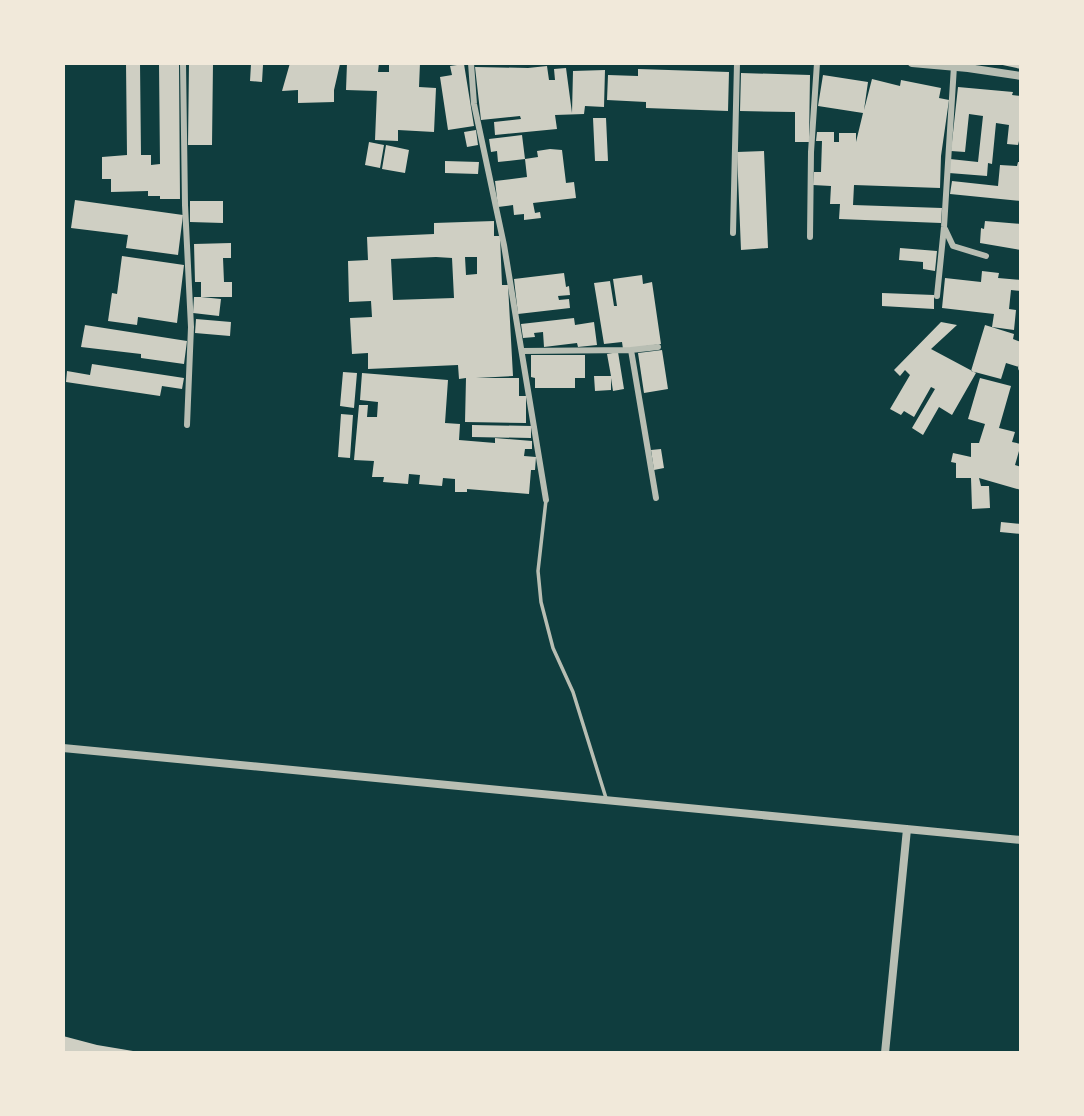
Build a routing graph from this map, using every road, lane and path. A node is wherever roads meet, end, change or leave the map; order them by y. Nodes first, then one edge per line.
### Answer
1 (183, 63) edge
2 (471, 63) edge
3 (737, 63) edge
4 (817, 63) edge
5 (912, 63) edge
6 (954, 66) junction
7 (1021, 76) edge
8 (944, 227) junction
9 (733, 233) dead end
10 (810, 237) dead end
11 (986, 256) dead end
12 (936, 296) dead end
13 (658, 347) dead end
14 (631, 350) junction
15 (522, 351) junction
16 (187, 425) dead end
17 (656, 498) dead end
18 (546, 500) joint
19 (63, 748) edge
20 (608, 802) junction
21 (907, 829) junction
22 (1021, 840) edge
23 (885, 1053) edge

1 - 16 street
2 - 15 street
3 - 9 street
4 - 10 street
5 - 6 street
6 - 7 street
6 - 8 street
8 - 11 street
8 - 12 street
13 - 14 street
14 - 15 street
14 - 17 street
15 - 18 street
18 - 20 lane
19 - 20 street
20 - 21 street
21 - 22 street
21 - 23 street

